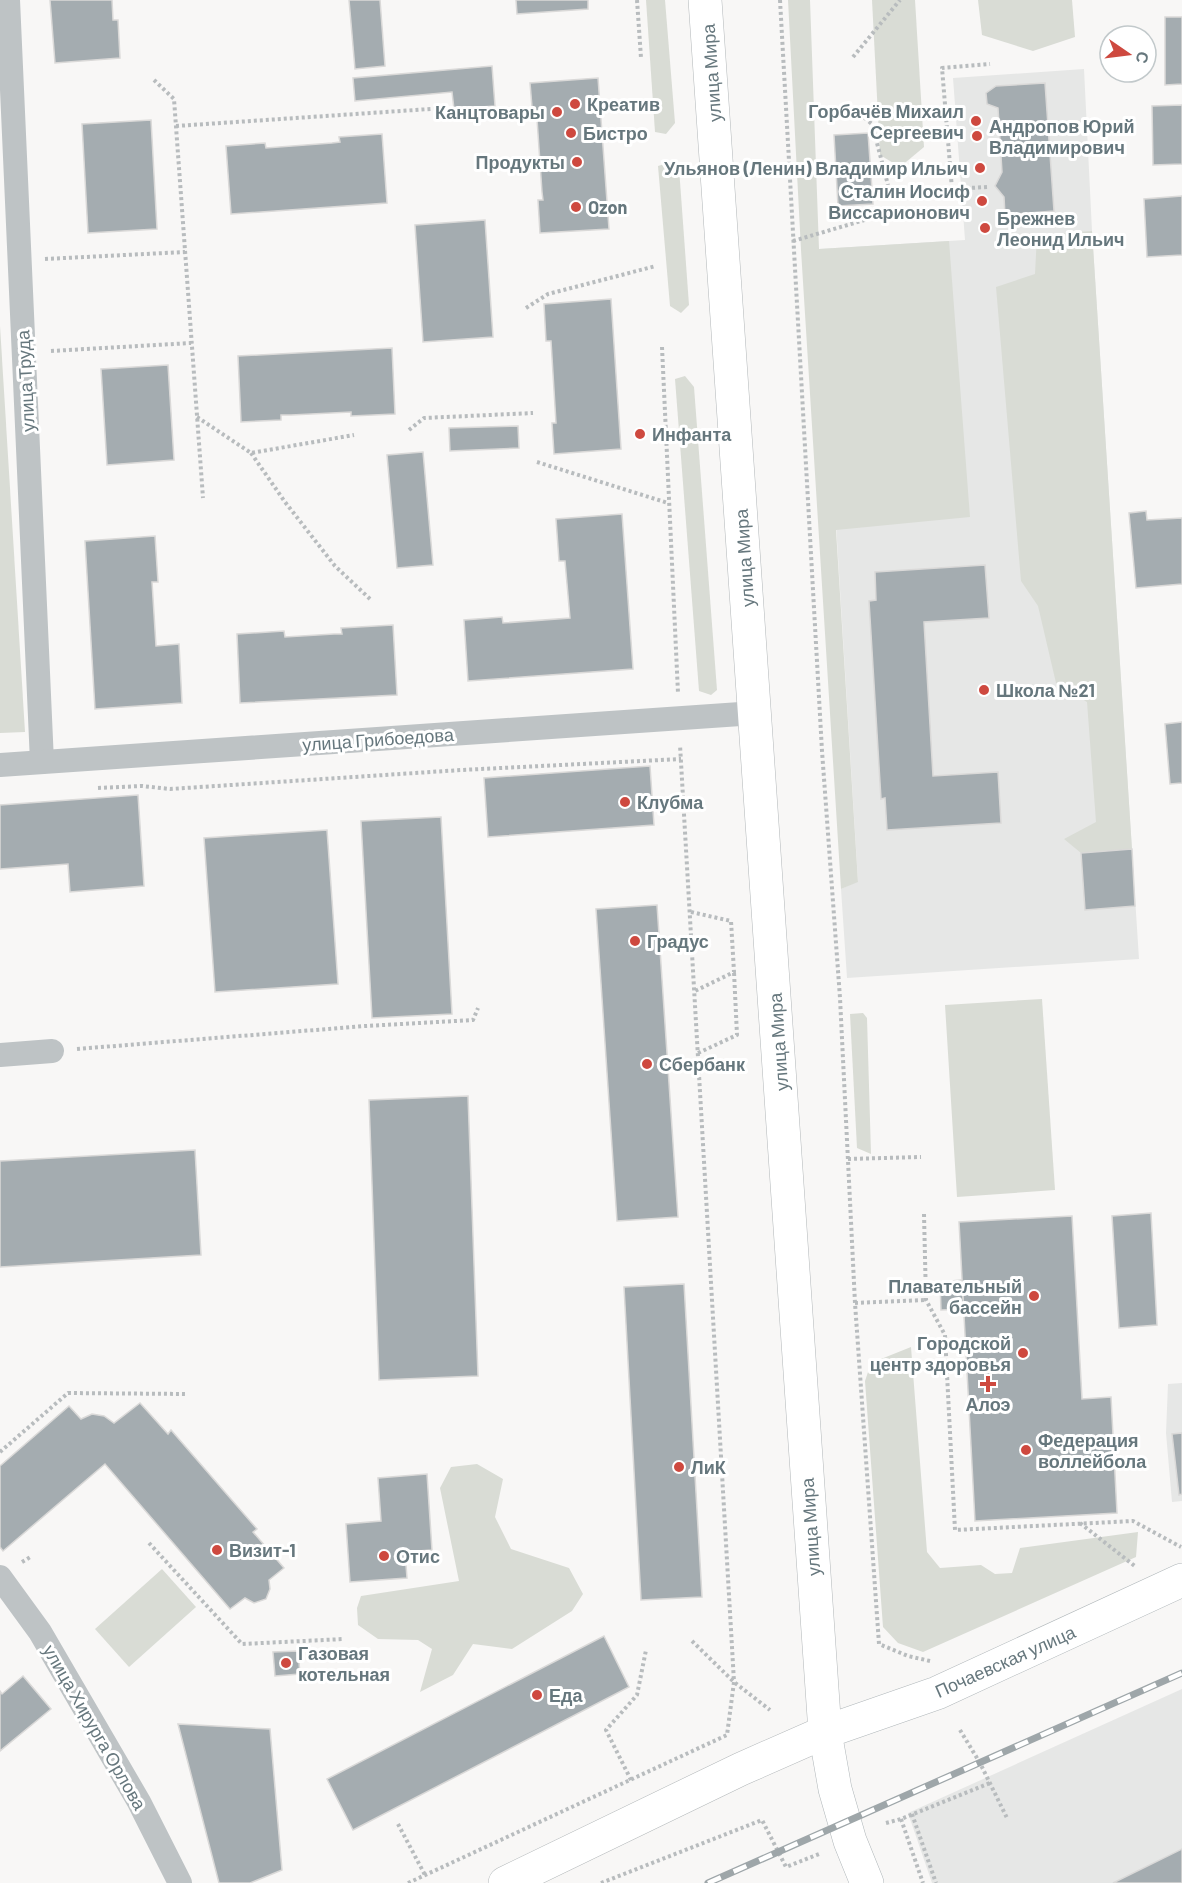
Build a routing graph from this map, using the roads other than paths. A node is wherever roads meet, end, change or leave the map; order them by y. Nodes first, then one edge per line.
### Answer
1 (8, 0) edge
2 (705, 0) edge
3 (755, 713) junction
4 (42, 762) junction
5 (0, 765) edge
6 (52, 1051) road end
7 (0, 1056) edge
8 (0, 1577) edge
9 (1182, 1580) edge
10 (825, 1732) junction
11 (180, 1883) edge
12 (505, 1883) edge
13 (867, 1883) edge

1 - 4 street, улица Труда
2 - 3 main road, улица Мира
3 - 4 street, улица Грибоедова
3 - 10 main road, улица Мира
4 - 5 street, улица Грибоедова
6 - 7 street
8 - 11 street, улица Хирурга Орлова
9 - 10 main road, Почаевская улица
10 - 12 main road
10 - 13 main road, улица Мира

